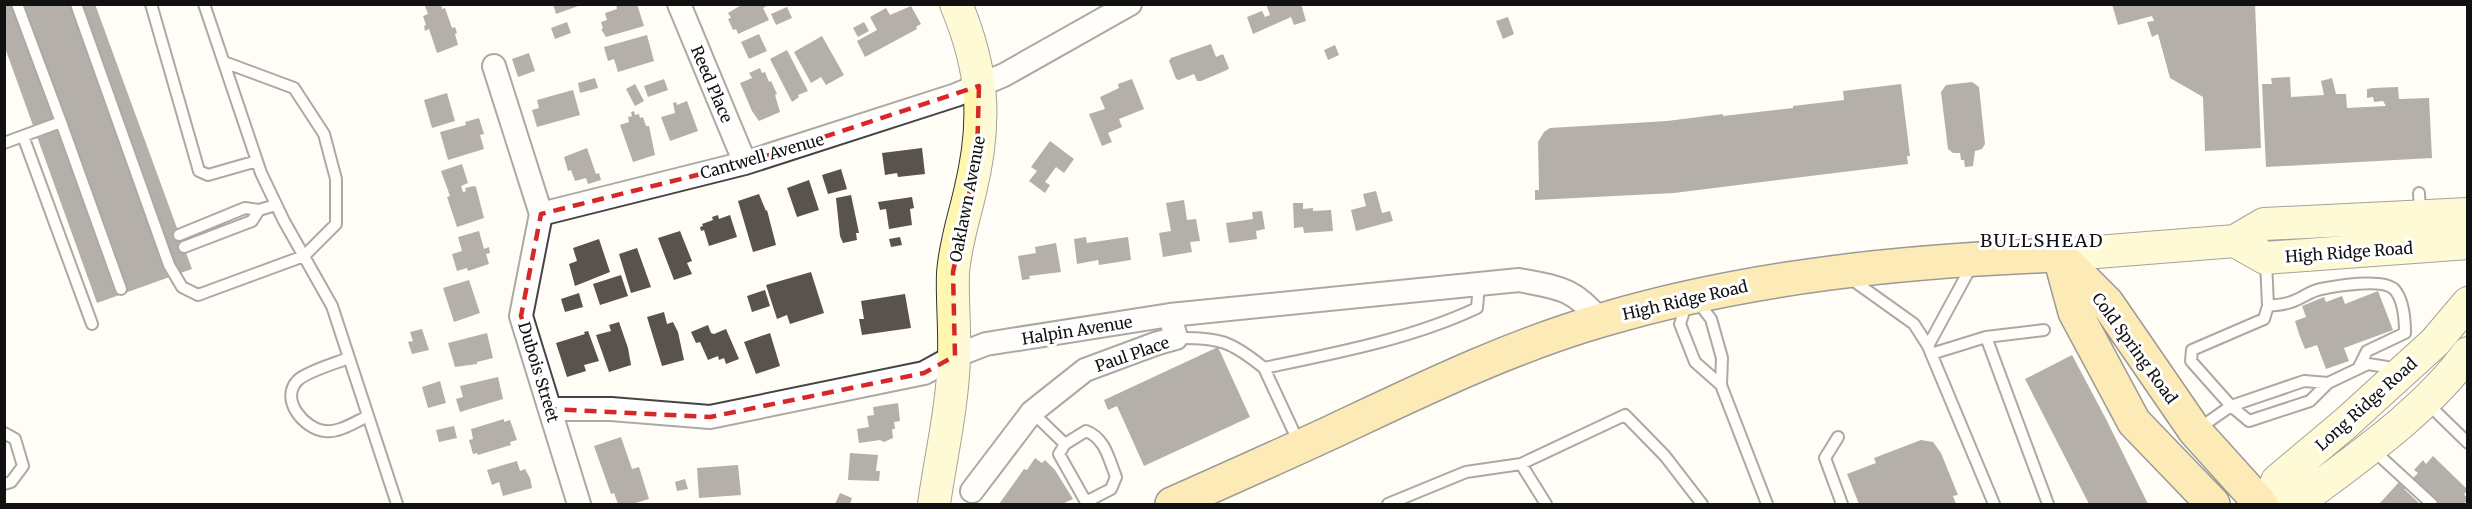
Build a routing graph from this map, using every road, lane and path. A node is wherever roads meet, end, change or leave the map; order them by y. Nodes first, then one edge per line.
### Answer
1 (17, 4) edge
2 (76, 4) edge
3 (151, 4) edge
4 (204, 4) edge
5 (679, 4) edge
6 (956, 4) edge
7 (1130, 4) edge
8 (224, 62) junction
9 (494, 66) dead end
10 (979, 86) junction
11 (61, 122) junction
12 (23, 136) junction
13 (4, 143) edge
14 (257, 161) junction
15 (745, 163) junction
16 (2468, 203) edge
17 (2420, 204) junction
18 (276, 205) junction
19 (259, 210) junction
20 (542, 214) junction
21 (2468, 214) edge
22 (179, 235) dead end
23 (2235, 242) junction
24 (2468, 243) edge
25 (184, 248) dead end
26 (2059, 255) junction
27 (304, 256) junction
28 (2265, 258) junction
29 (1975, 259) junction
30 (1842, 272) junction
31 (1479, 284) junction
32 (121, 289) dead end
33 (1691, 295) junction
34 (2468, 303) edge
35 (2268, 306) junction
36 (1170, 315) junction
37 (1600, 320) junction
38 (92, 324) dead end
39 (2044, 330) dead end
40 (1986, 337) junction
41 (1176, 339) junction
42 (2414, 343) junction
43 (1929, 350) junction
44 (2468, 353) edge
45 (955, 356) junction
46 (349, 358) junction
47 (2359, 367) junction
48 (1264, 368) junction
49 (2397, 376) junction
50 (2328, 383) junction
51 (1721, 385) junction
52 (2424, 400) junction
53 (2231, 406) junction
54 (551, 409) junction
55 (1032, 412) junction
56 (368, 416) junction
57 (2195, 431) junction
58 (4, 433) edge
59 (1838, 437) dead end
60 (2468, 443) edge
61 (1065, 444) junction
62 (1300, 446) junction
63 (2371, 447) junction
64 (1521, 464) junction
65 (4, 484) edge
66 (972, 491) dead end
67 (1104, 500) edge
68 (397, 504) edge
69 (579, 504) edge
70 (934, 504) edge
71 (1172, 504) edge
72 (1388, 504) edge
73 (1546, 504) edge
74 (1702, 504) edge
75 (1767, 504) edge
76 (1842, 504) edge
77 (1994, 504) edge
78 (2048, 504) edge
79 (2213, 504) edge
80 (2261, 504) edge
81 (2268, 504) edge
82 (2286, 504) edge
83 (2432, 504) edge

1 - 11 lane
2 - 27 lane
3 - 14 lane
4 - 8 lane
5 - 15 street, Reed Place
6 - 10 main road, Oaklawn Avenue
7 - 10 street, Cantwell Avenue
8 - 14 lane
8 - 27 lane
9 - 20 street, Dubois Street
10 - 15 street, Cantwell Avenue
10 - 45 main road, Oaklawn Avenue
11 - 12 lane
11 - 32 lane
12 - 13 lane
12 - 38 lane
14 - 18 lane
15 - 20 street, Cantwell Avenue
16 - 17 main road, High Ridge Road
17 - 21 main road, High Ridge Road
17 - 23 main road, High Ridge Road
18 - 19 lane
18 - 27 lane
19 - 22 lane
19 - 25 lane
20 - 54 street, Dubois Street
23 - 26 main road, High Ridge Road
23 - 28 main road, High Ridge Road
24 - 28 main road, High Ridge Road
26 - 29 main road, High Ridge Road
26 - 57 main road, Cold Spring Road
26 - 79 main road, Cold Spring Road
27 - 46 lane
28 - 35 lane
29 - 30 main road, High Ridge Road
29 - 43 lane
30 - 33 main road, High Ridge Road
30 - 43 lane
31 - 36 street, Halpin Avenue
31 - 37 street, Halpin Avenue
31 - 48 lane
33 - 37 main road, High Ridge Road
33 - 51 lane
33 - 51 lane
34 - 42 main road, Long Ridge Road
35 - 42 lane
35 - 53 lane
36 - 41 street, Paul Place
36 - 45 street, Halpin Avenue
37 - 62 main road, High Ridge Road
39 - 40 lane
40 - 43 lane
40 - 78 lane
41 - 48 lane
41 - 55 street, Paul Place
42 - 47 lane
42 - 49 main road, Long Ridge Road
43 - 77 lane
44 - 52 main road, Long Ridge Road
45 - 54 street, Halpin Avenue
45 - 70 main road, Oaklawn Avenue
46 - 56 lane
46 - 56 lane
47 - 49 lane
47 - 50 lane
48 - 62 lane
49 - 81 main road, Long Ridge Road
50 - 53 lane
50 - 53 lane
51 - 75 lane
52 - 60 lane
52 - 63 main road, Long Ridge Road
53 - 57 lane
54 - 69 street, Dubois Street
55 - 61 lane
55 - 66 street, Paul Place
56 - 68 lane
57 - 80 main road, Cold Spring Road
58 - 65 lane
59 - 76 lane
61 - 67 lane
61 - 67 lane
62 - 71 main road, High Ridge Road
63 - 82 main road, Long Ridge Road
63 - 83 lane
64 - 72 lane
64 - 73 lane
64 - 74 lane

